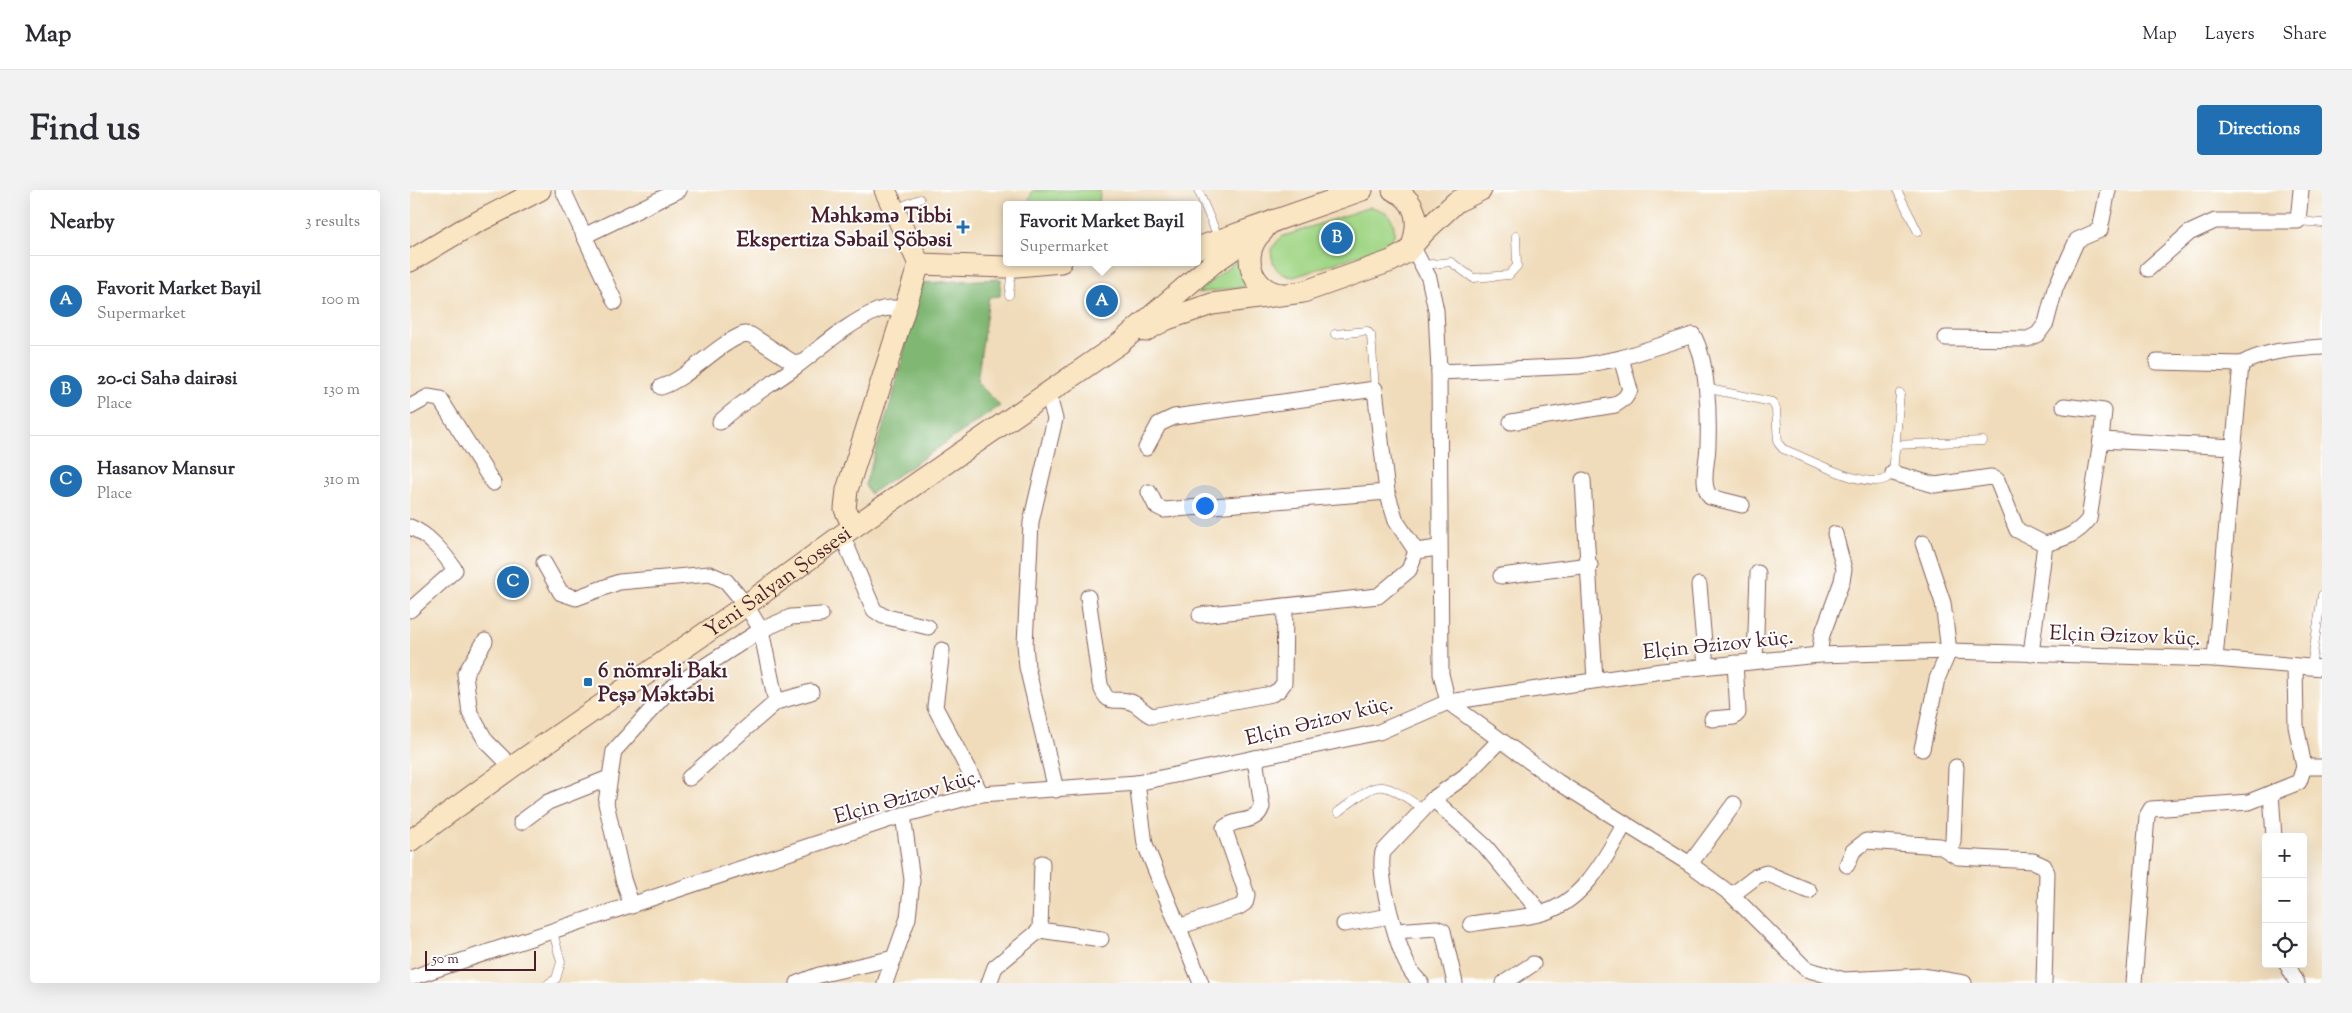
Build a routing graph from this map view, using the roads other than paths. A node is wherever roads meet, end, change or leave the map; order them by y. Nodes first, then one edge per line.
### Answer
1 (540, 190) edge
2 (562, 190) edge
3 (679, 190) edge
4 (885, 190) edge
5 (1198, 190) edge
6 (1393, 190) edge
7 (1481, 190) edge
8 (1897, 190) edge
9 (2108, 190) edge
10 (2302, 190) edge
11 (1356, 191) edge
12 (920, 199) dead end
13 (895, 210) junction
14 (1275, 220) junction
15 (2298, 222) junction
16 (2322, 223) edge
17 (1918, 232) dead end
18 (584, 236) junction
19 (1516, 236) dead end
20 (1220, 241) junction
21 (1412, 246) junction
22 (1201, 247) edge
23 (410, 261) edge
24 (919, 264) junction
25 (1022, 266) edge
26 (1424, 266) junction
27 (1012, 267) junction
28 (2148, 269) dead end
29 (1009, 294) dead end
30 (1292, 294) junction
31 (615, 302) dead end
32 (905, 309) junction
33 (1336, 334) dead end
34 (1946, 338) dead end
35 (1120, 343) junction
36 (2322, 346) edge
37 (1621, 358) junction
38 (2157, 362) dead end
39 (2241, 364) junction
40 (797, 365) junction
41 (1439, 372) junction
42 (661, 387) dead end
43 (1705, 388) junction
44 (1375, 389) junction
45 (1048, 393) junction
46 (1900, 393) dead end
47 (2064, 406) dead end
48 (410, 407) edge
49 (720, 422) dead end
50 (1511, 422) dead end
51 (2101, 440) junction
52 (1983, 441) dead end
53 (1895, 445) junction
54 (2234, 447) junction
55 (1146, 448) dead end
56 (1893, 473) junction
57 (1583, 480) dead end
58 (493, 482) dead end
59 (1149, 492) dead end
60 (1387, 492) junction
61 (1742, 504) dead end
62 (410, 527) edge
63 (847, 531) junction
64 (1835, 534) dead end
65 (1923, 544) dead end
66 (2045, 544) junction
67 (1438, 548) junction
68 (1416, 551) junction
69 (544, 563) dead end
70 (1590, 565) junction
71 (1758, 573) dead end
72 (1501, 576) dead end
73 (1699, 585) dead end
74 (2322, 595) edge
75 (1088, 597) dead end
76 (746, 605) junction
77 (1285, 606) junction
78 (410, 610) edge
79 (821, 615) dead end
80 (1200, 615) dead end
81 (928, 626) dead end
82 (761, 630) junction
83 (485, 641) dead end
84 (942, 650) dead end
85 (1949, 651) junction
86 (2031, 654) junction
87 (1819, 655) junction
88 (2215, 659) junction
89 (1755, 661) junction
90 (1735, 664) junction
91 (1706, 666) junction
92 (2295, 666) junction
93 (2316, 668) edge
94 (1595, 680) junction
95 (811, 692) dead end
96 (776, 702) junction
97 (1448, 702) junction
98 (1712, 719) dead end
99 (1499, 741) junction
100 (1922, 749) dead end
101 (1255, 758) junction
102 (512, 767) junction
103 (1956, 767) dead end
104 (2304, 767) junction
105 (2322, 767) edge
106 (609, 778) junction
107 (689, 778) dead end
108 (1137, 783) junction
109 (1056, 790) junction
110 (2271, 793) junction
111 (981, 794) junction
112 (1429, 804) junction
113 (1734, 804) dead end
114 (1338, 812) dead end
115 (903, 815) junction
116 (521, 822) dead end
117 (1624, 825) junction
118 (2274, 833) edge
119 (410, 841) edge
120 (1950, 852) junction
121 (1042, 863) dead end
122 (1690, 864) junction
123 (1847, 865) dead end
124 (1809, 891) dead end
125 (1732, 895) junction
126 (632, 906) junction
127 (1541, 913) junction
128 (1390, 916) junction
129 (1344, 924) dead end
130 (1471, 924) dead end
131 (1178, 926) junction
132 (1040, 930) junction
133 (1396, 931) junction
134 (553, 932) junction
135 (1101, 939) dead end
136 (894, 958) junction
137 (1533, 964) dead end
138 (2289, 968) edge
139 (410, 978) edge
140 (550, 983) edge
141 (798, 983) edge
142 (885, 983) edge
143 (989, 983) edge
144 (1201, 983) edge
145 (1421, 983) edge
146 (1455, 983) edge
147 (1504, 983) edge
148 (1964, 983) edge
149 (2044, 983) edge
150 (2134, 983) edge
151 (2297, 983) edge

1 - 23 main road
2 - 18 street
3 - 18 street
4 - 13 main road
5 - 20 lane
6 - 21 main road
7 - 21 main road
8 - 17 lane
9 - 34 street
10 - 15 street
11 - 14 main road
12 - 13 lane
13 - 24 main road
14 - 20 main road
14 - 30 main road
14 - 35 main road
15 - 16 lane
15 - 28 street
18 - 31 street
19 - 26 lane
20 - 22 main road
21 - 26 street
21 - 30 main road
24 - 27 main road
24 - 32 main road
25 - 27 main road
26 - 41 street
27 - 29 lane
30 - 35 main road
32 - 40 street
32 - 63 main road
33 - 44 lane
35 - 45 main road, Yeni Salyan Şossesi
36 - 39 street
37 - 41 street
37 - 43 street
37 - 50 street
38 - 39 street
39 - 54 street
40 - 42 street
40 - 49 street
41 - 67 street
43 - 56 lane
43 - 61 street
44 - 55 street
44 - 60 street
45 - 63 main road, Yeni Salyan Şossesi
45 - 109 street
46 - 53 lane
47 - 51 street
48 - 58 street
51 - 54 street
51 - 66 street
52 - 53 lane
53 - 56 lane
54 - 88 street
56 - 66 street
57 - 70 street
59 - 60 street
60 - 68 street
62 - 78 street
63 - 76 main road, Yeni Salyan Şossesi
63 - 81 street
64 - 87 street
65 - 85 street
66 - 86 street
67 - 68 street
67 - 97 street
68 - 77 street
69 - 76 street
70 - 72 street
70 - 94 street
71 - 89 street
73 - 91 street
74 - 93 lane
75 - 77 street
76 - 82 street
76 - 102 main road, Yeni Salyan Şossesi
77 - 80 street
79 - 82 street
82 - 96 street
82 - 106 street
83 - 102 street
84 - 111 street
85 - 86 street, Elçin Əzizov küç.
85 - 87 street, Elçin Əzizov küç.
85 - 100 street
86 - 88 street, Elçin Əzizov küç.
87 - 89 street, Elçin Əzizov küç.
88 - 92 street, Elçin Əzizov küç.
89 - 90 street, Elçin Əzizov küç.
90 - 91 street, Elçin Əzizov küç.
90 - 98 street
91 - 94 street, Elçin Əzizov küç.
92 - 93 street, Elçin Əzizov küç.
92 - 104 street
94 - 97 street, Elçin Əzizov küç.
95 - 96 street
96 - 107 street
97 - 99 street
97 - 101 street, Elçin Əzizov küç.
99 - 112 street
99 - 117 street
101 - 108 street, Elçin Əzizov küç.
101 - 131 street
102 - 119 main road, Yeni Salyan Şossesi
103 - 120 street
104 - 105 street
104 - 110 street
106 - 116 street
106 - 126 street
108 - 109 street, Elçin Əzizov küç.
108 - 131 street
109 - 111 street, Elçin Əzizov küç.
110 - 118 street
110 - 150 street
111 - 115 street, Elçin Əzizov küç.
112 - 114 lane
112 - 127 street
112 - 128 street
113 - 122 street
115 - 126 street, Elçin Əzizov küç.
115 - 136 street
117 - 122 street
117 - 127 street
120 - 123 street
120 - 149 street
121 - 132 street
122 - 125 street
124 - 125 street
125 - 148 street
126 - 134 street, Elçin Əzizov küç.
127 - 130 street
128 - 129 street
128 - 133 street
131 - 144 street
132 - 135 street
132 - 143 street
133 - 145 street
133 - 146 street
134 - 139 street, Elçin Əzizov küç.
134 - 140 lane
136 - 141 street
136 - 142 street
137 - 147 street
138 - 151 street

